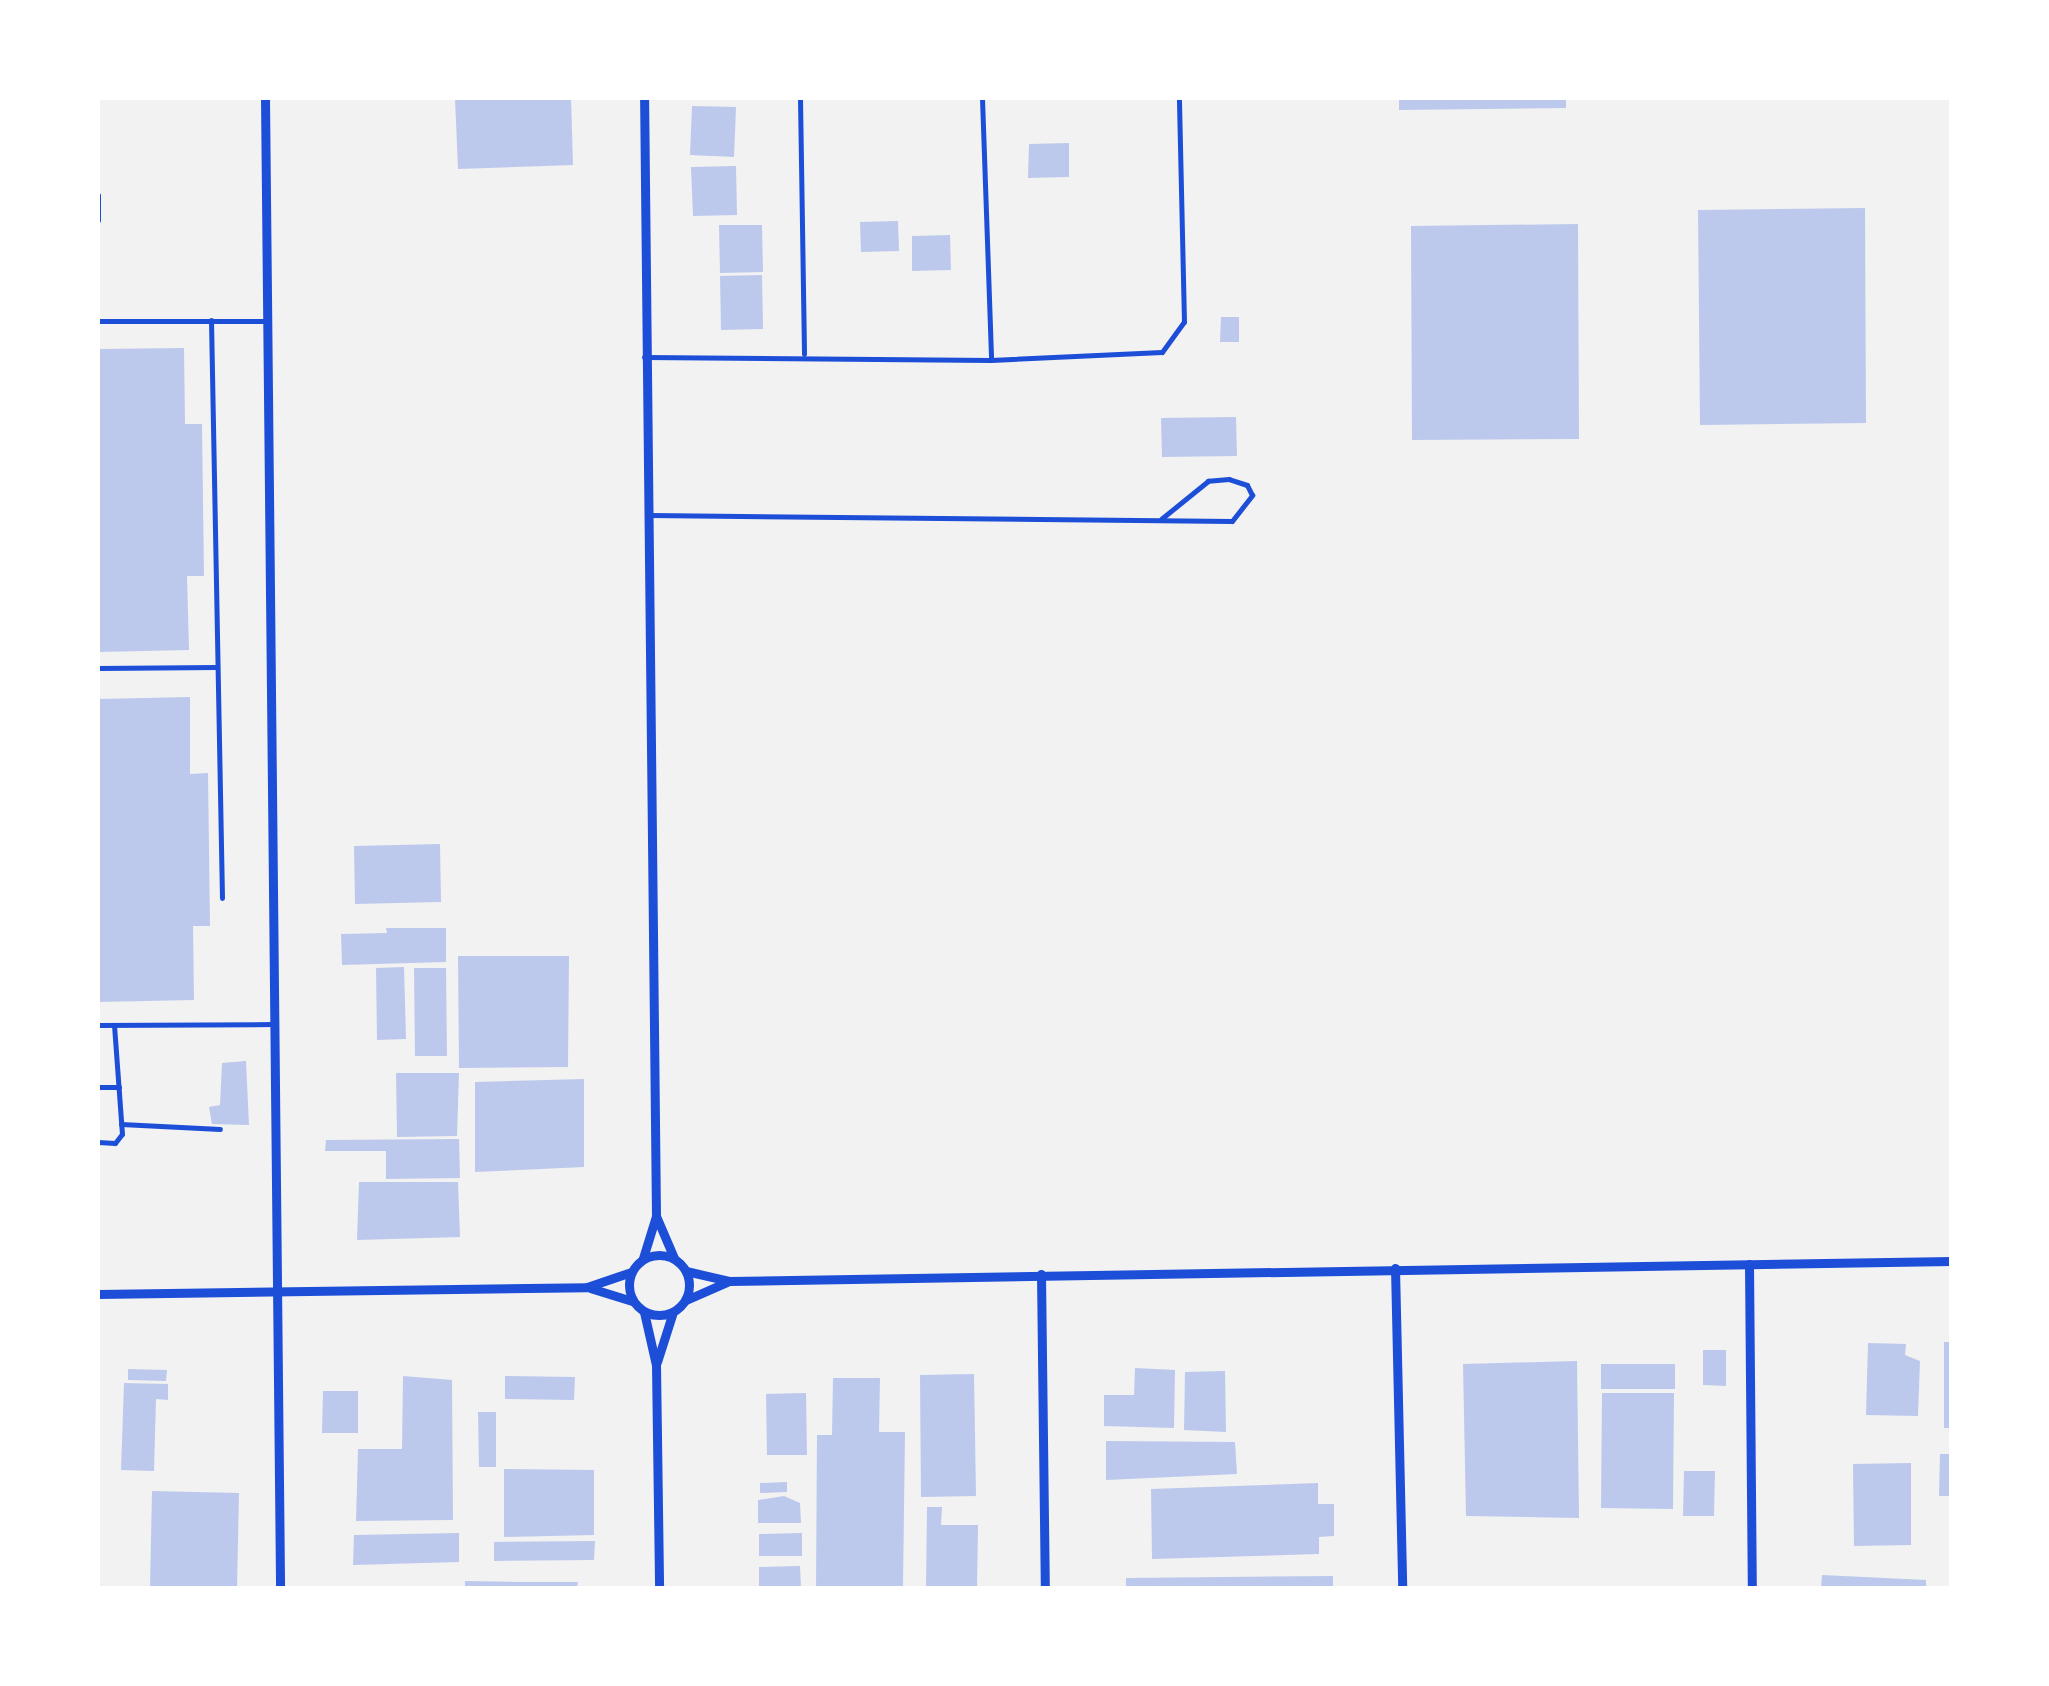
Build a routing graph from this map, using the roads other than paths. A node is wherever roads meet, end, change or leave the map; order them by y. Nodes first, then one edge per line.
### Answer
1 (265, 98) edge
2 (644, 98) edge
3 (800, 98) edge
4 (982, 98) edge
5 (1179, 98) edge
6 (98, 195) edge
7 (98, 220) edge
8 (211, 320) junction
9 (98, 321) edge
10 (268, 321) junction
11 (804, 355) junction
12 (644, 357) junction
13 (991, 360) junction
14 (646, 514) junction
15 (1161, 519) junction
16 (217, 667) junction
17 (98, 668) edge
18 (222, 898) dead end
19 (277, 1024) junction
20 (98, 1025) edge
21 (114, 1025) junction
22 (98, 1087) edge
23 (120, 1087) junction
24 (121, 1124) junction
25 (220, 1129) dead end
26 (98, 1142) edge
27 (656, 1216) junction
28 (643, 1258) junction
29 (674, 1258) junction
30 (1952, 1261) edge
31 (1749, 1264) junction
32 (1396, 1268) junction
33 (686, 1271) junction
34 (631, 1272) junction
35 (1041, 1274) junction
36 (730, 1281) junction
37 (587, 1287) junction
38 (272, 1292) junction
39 (98, 1294) edge
40 (685, 1300) junction
41 (632, 1301) junction
42 (644, 1312) junction
43 (673, 1312) junction
44 (656, 1365) junction
45 (280, 1588) edge
46 (660, 1588) edge
47 (1045, 1588) edge
48 (1402, 1588) edge
49 (1752, 1588) edge

1 - 10 street
2 - 12 street
3 - 11 lane
4 - 13 lane
5 - 13 lane
6 - 7 lane
8 - 9 lane
8 - 10 lane
8 - 16 lane
10 - 19 street
11 - 12 lane
11 - 13 lane
12 - 14 street
14 - 15 lane
14 - 27 street
15 - 15 lane
16 - 17 lane
16 - 18 lane
19 - 21 lane
19 - 38 street
20 - 21 lane
21 - 23 lane
22 - 23 lane
23 - 24 lane
24 - 25 lane
24 - 26 lane
27 - 28 street
27 - 29 street
28 - 29 street
28 - 34 street
29 - 33 street
30 - 31 street
31 - 32 street
31 - 49 street
32 - 35 street
32 - 48 street
33 - 36 street
33 - 40 street
34 - 37 street
34 - 41 street
35 - 36 street
35 - 47 street
36 - 40 street
37 - 38 street
37 - 41 street
38 - 39 street
38 - 45 street
40 - 43 street
41 - 42 street
42 - 43 street
42 - 44 street
43 - 44 street
44 - 46 street

